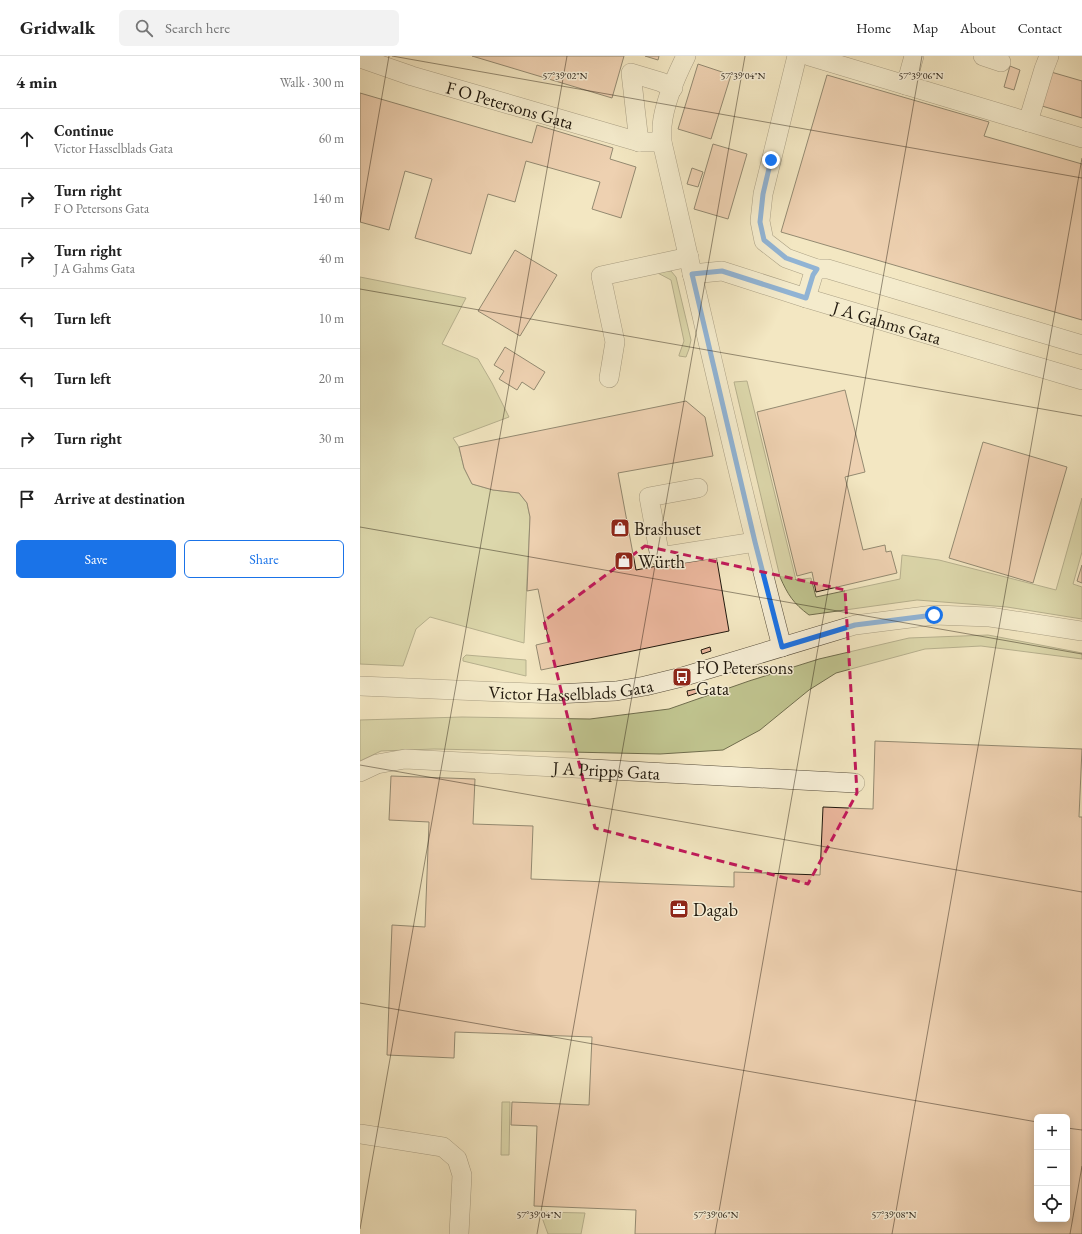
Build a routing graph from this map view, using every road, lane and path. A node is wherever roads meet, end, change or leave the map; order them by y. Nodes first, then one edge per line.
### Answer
1 (686, 56) edge
2 (797, 56) edge
3 (809, 56) edge
4 (914, 56) edge
5 (983, 56) edge
6 (1049, 56) edge
7 (360, 58) edge
8 (1001, 62) dead end
9 (906, 85) junction
10 (673, 88) junction
11 (1028, 122) junction
12 (1082, 138) edge
13 (639, 142) junction
14 (662, 142) junction
15 (690, 266) junction
16 (817, 269) junction
17 (806, 298) junction
18 (1082, 345) edge
19 (609, 378) dead end
20 (1082, 380) edge
21 (698, 488) dead end
22 (755, 542) junction
23 (1082, 631) edge
24 (782, 647) junction
25 (360, 686) edge
26 (360, 772) edge
27 (855, 783) dead end
28 (360, 1134) edge
29 (459, 1234) edge

1 - 10 street
2 - 16 street
3 - 9 street
4 - 9 street
5 - 8 street
6 - 11 street
7 - 13 street, F O Petersons Gata
9 - 11 street
10 - 13 street
10 - 14 street
11 - 12 street
13 - 14 street, F O Petersons Gata
14 - 15 street
15 - 17 street, J A Gahms Gata
15 - 19 street, J A Gahms Gata
15 - 22 street
16 - 17 street
16 - 18 street
17 - 20 street, J A Gahms Gata
21 - 22 street
22 - 24 street
23 - 24 street, Victor Hasselblads Gata
24 - 25 street, Victor Hasselblads Gata
26 - 27 street, J A Pripps Gata
28 - 29 street

